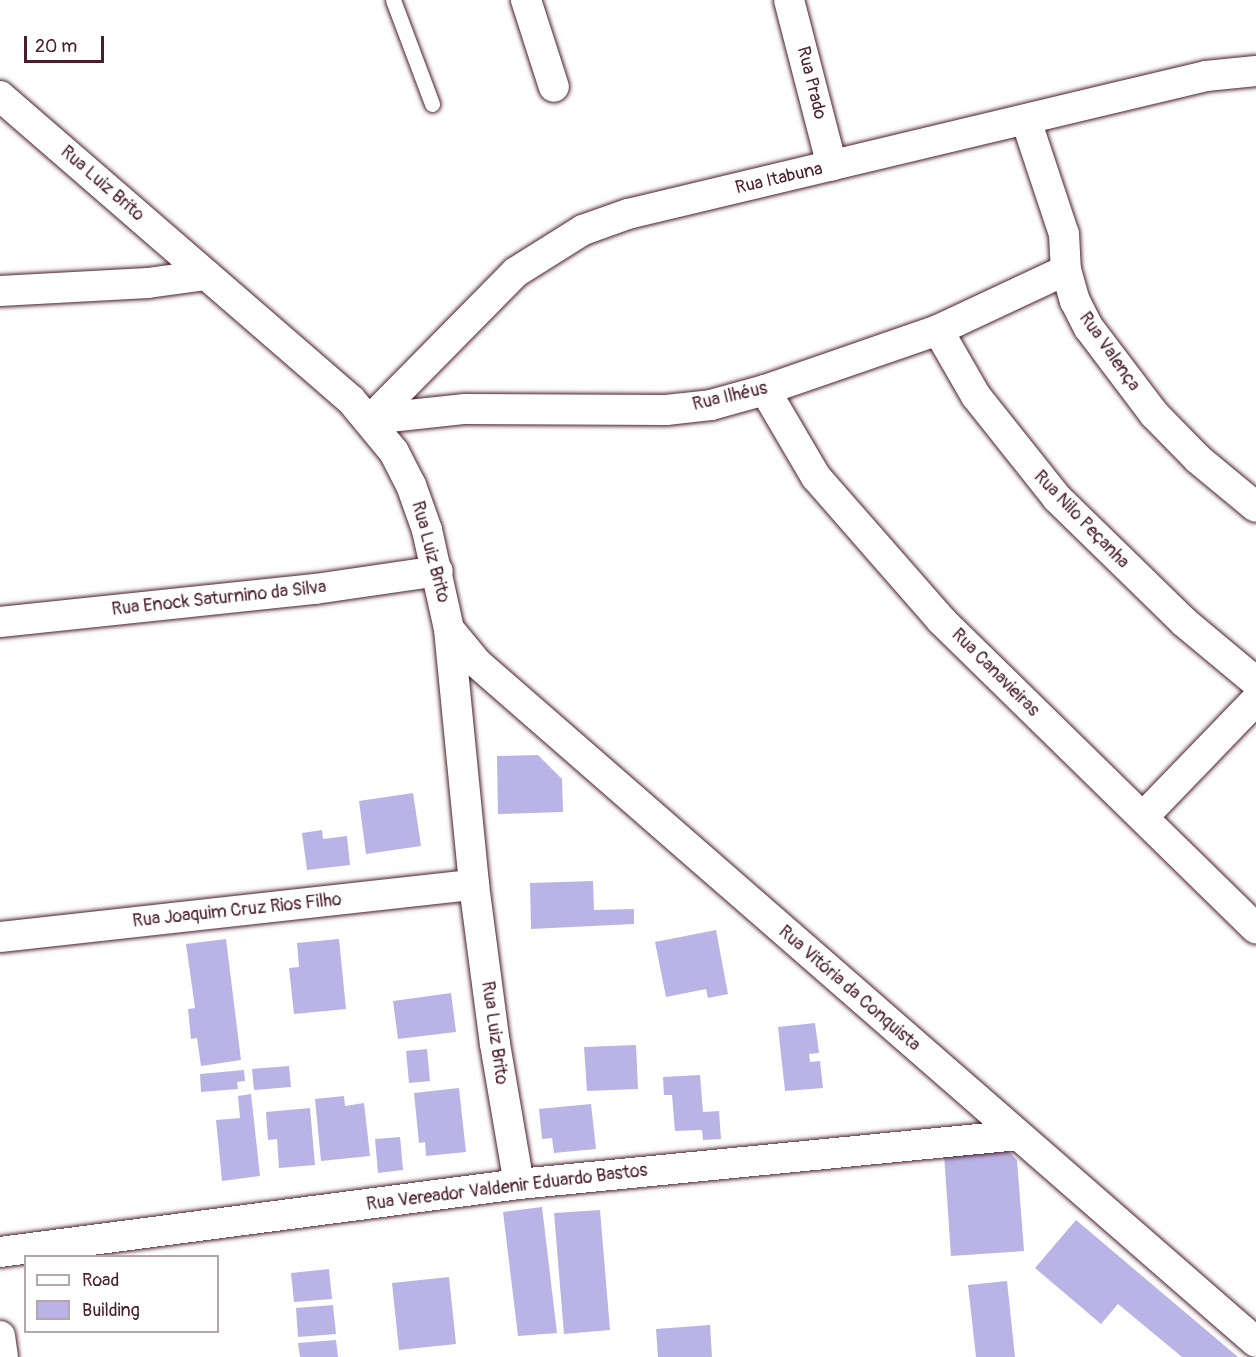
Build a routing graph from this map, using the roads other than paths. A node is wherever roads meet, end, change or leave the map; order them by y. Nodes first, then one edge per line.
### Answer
1 (393, 0) edge
2 (526, 0) edge
3 (789, 0) edge
4 (1256, 72) edge
5 (554, 87) dead end
6 (0, 96) edge
7 (432, 104) dead end
8 (1026, 120) junction
9 (832, 166) junction
10 (1066, 270) junction
11 (206, 275) junction
12 (0, 291) edge
13 (938, 330) junction
14 (765, 390) junction
15 (370, 419) junction
16 (1256, 507) edge
17 (438, 571) junction
18 (0, 622) edge
19 (449, 629) junction
20 (1256, 682) edge
21 (1256, 700) edge
22 (1144, 816) junction
23 (474, 885) junction
24 (1256, 929) edge
25 (0, 937) edge
26 (1016, 1135) junction
27 (519, 1184) junction
28 (0, 1252) edge
29 (0, 1336) edge
30 (1256, 1342) edge
31 (3, 1357) edge

1 - 7 lane
2 - 5 street
3 - 9 street, Rua Prado
4 - 8 street, Rua Itabuna
6 - 11 street, Rua Luiz Brito
8 - 9 street, Rua Itabuna
8 - 10 street, Rua Valença
9 - 15 street, Rua Itabuna
10 - 13 street, Rua Ilhéus
10 - 16 street, Rua Valença
11 - 12 street
11 - 15 street, Rua Luiz Brito
13 - 14 street, Rua Ilhéus
13 - 20 street, Rua Nilo Peçanha
14 - 15 street, Rua Ilhéus
14 - 22 street, Rua Canavieiras
15 - 17 street, Rua Luiz Brito
17 - 18 street, Rua Enock Saturnino da Silva
17 - 19 street, Rua Luiz Brito
19 - 23 street, Rua Luiz Brito
19 - 26 street, Rua Vitória da Conquista
21 - 22 street
22 - 24 street, Rua Canavieiras
23 - 25 street, Rua Joaquim Cruz Rios Filho
23 - 27 street, Rua Luiz Brito
26 - 27 street, Rua Vereador Valdenir Eduardo Bastos
26 - 30 street, Rua Vitória da Conquista
27 - 28 street, Rua Vereador Valdenir Eduardo Bastos
29 - 31 street

